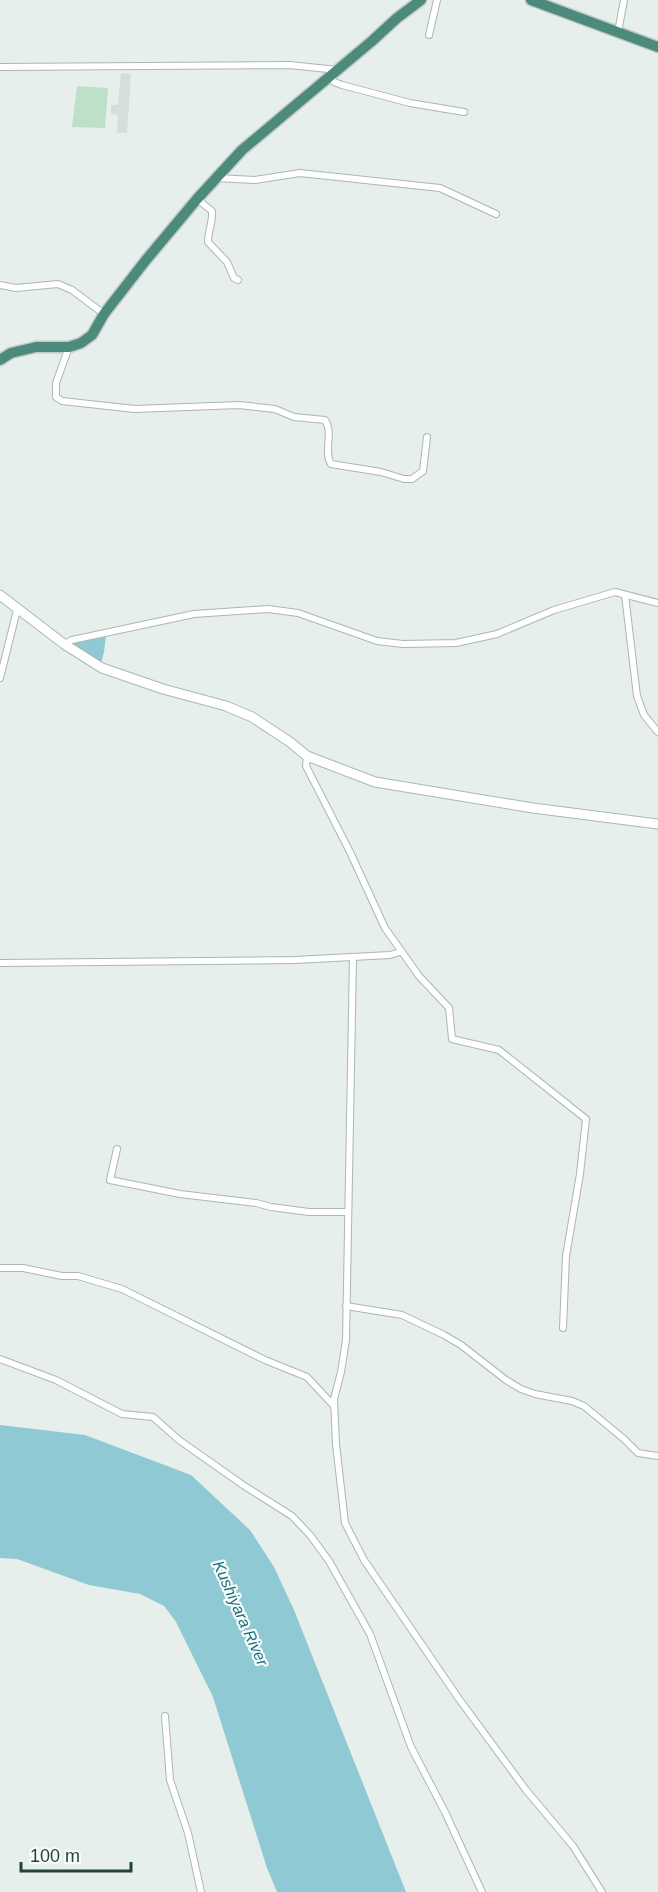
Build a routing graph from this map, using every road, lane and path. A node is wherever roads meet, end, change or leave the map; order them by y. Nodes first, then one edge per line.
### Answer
1 (422, 0) edge
2 (437, 0) edge
3 (531, 0) edge
4 (624, 0) edge
5 (618, 33) junction
6 (429, 35) dead end
7 (658, 47) edge
8 (0, 67) edge
9 (334, 73) junction
10 (464, 112) dead end
11 (216, 178) junction
12 (197, 199) junction
13 (496, 214) dead end
14 (238, 280) dead end
15 (0, 285) edge
16 (104, 314) junction
17 (69, 347) junction
18 (0, 360) edge
19 (428, 437) dead end
20 (625, 594) junction
21 (0, 595) edge
22 (658, 603) edge
23 (17, 610) junction
24 (64, 644) junction
25 (0, 678) edge
26 (658, 732) edge
27 (307, 756) junction
28 (658, 824) edge
29 (400, 952) junction
30 (353, 957) junction
31 (0, 963) edge
32 (117, 1149) dead end
33 (348, 1212) junction
34 (0, 1268) edge
35 (346, 1306) junction
36 (563, 1328) dead end
37 (0, 1359) edge
38 (335, 1407) junction
39 (658, 1456) edge
40 (165, 1716) dead end
41 (201, 1892) edge
42 (482, 1892) edge
43 (602, 1892) edge

1 - 9 highway
2 - 6 street
3 - 5 highway
4 - 5 street
5 - 7 highway
8 - 9 street
9 - 10 street
9 - 11 highway
11 - 12 highway
11 - 13 street
12 - 14 street
12 - 16 highway
15 - 16 street
16 - 17 highway
17 - 18 highway
17 - 19 street
20 - 22 street
20 - 24 street
20 - 26 street
21 - 23 main road
23 - 24 main road
23 - 25 street
24 - 27 main road
27 - 28 main road
27 - 29 street
29 - 30 street
29 - 36 street
30 - 31 street
30 - 33 street
32 - 33 street
33 - 35 street
34 - 38 street
35 - 38 street
35 - 39 street
37 - 42 street
38 - 43 street
40 - 41 street

